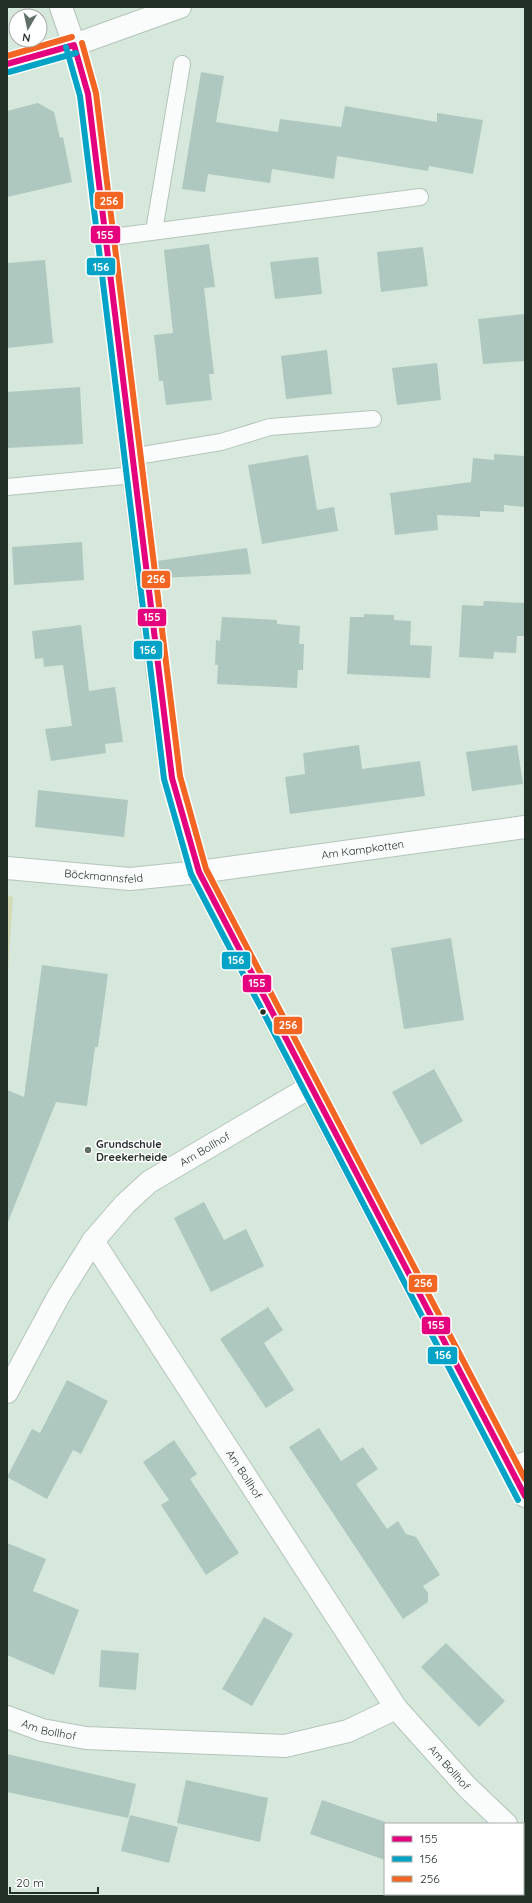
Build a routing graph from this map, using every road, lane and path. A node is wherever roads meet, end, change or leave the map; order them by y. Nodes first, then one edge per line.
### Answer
1 (61, 7) edge
2 (180, 7) edge
3 (74, 45) junction
4 (7, 64) edge
5 (182, 64) dead end
6 (420, 197) dead end
7 (154, 231) junction
8 (105, 238) junction
9 (373, 419) dead end
10 (133, 466) junction
11 (7, 487) edge
12 (525, 827) edge
13 (7, 868) edge
14 (199, 872) junction
15 (310, 1088) junction
16 (93, 1241) junction
17 (7, 1392) edge
18 (518, 1466) edge
19 (525, 1496) edge
20 (396, 1708) junction
21 (7, 1717) edge
22 (505, 1823) edge

1 - 3 street
2 - 3 street
3 - 4 street
3 - 8 street
5 - 7 lane
6 - 7 lane
7 - 8 lane
8 - 10 street
9 - 10 lane
10 - 11 lane
10 - 14 street
12 - 14 street, Am Kampkotten
13 - 14 street, Böckmannsfeld
14 - 15 street
15 - 16 street, Am Bollhof
15 - 18 street
16 - 17 street, Am Bollhof
16 - 20 street, Am Bollhof
18 - 19 street
20 - 21 street, Am Bollhof
20 - 22 street, Am Bollhof

